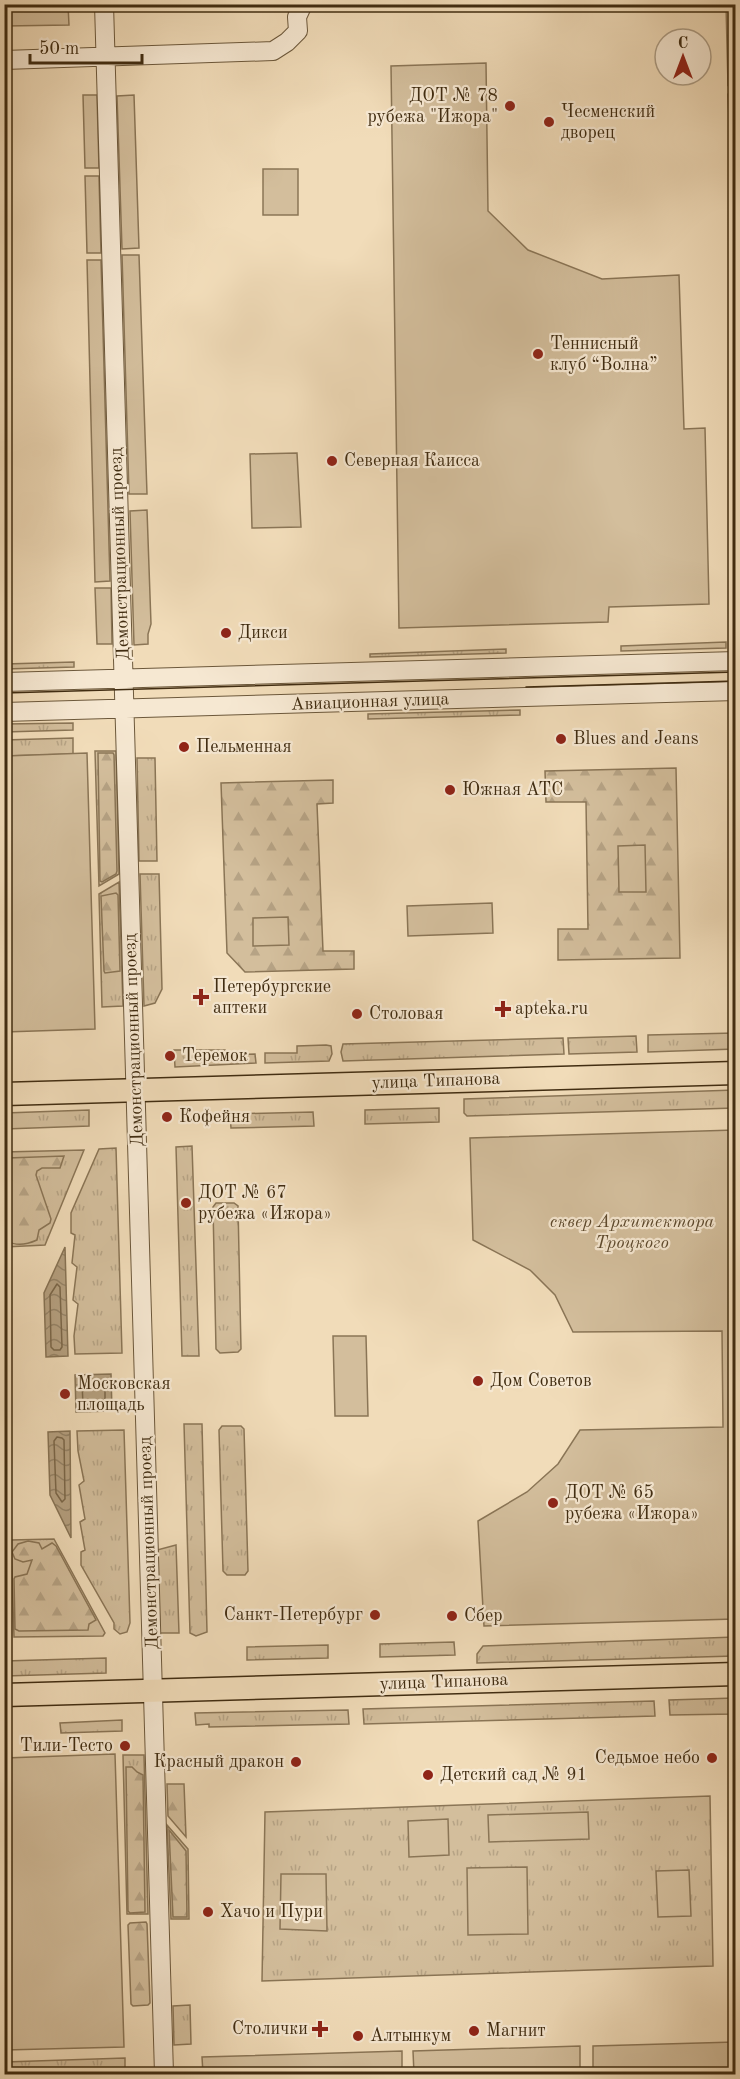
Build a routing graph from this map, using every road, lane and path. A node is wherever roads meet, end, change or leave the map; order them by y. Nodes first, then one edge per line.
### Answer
1 (104, 4) edge
2 (299, 9) edge
3 (106, 57) junction
4 (4, 60) edge
5 (735, 661) edge
6 (124, 678) junction
7 (4, 682) edge
8 (735, 691) edge
9 (124, 708) junction
10 (4, 712) edge
11 (735, 1073) edge
12 (136, 1090) junction
13 (4, 1094) edge
14 (735, 1674) edge
15 (153, 1691) junction
16 (4, 1695) edge
17 (164, 2074) edge

1 - 3 street, Демонстрационный проезд
2 - 3 street
3 - 4 street
3 - 6 street, Демонстрационный проезд
5 - 6 street, Авиационная улица
6 - 7 street, Авиационная улица
6 - 9 street, Демонстрационный проезд
8 - 9 street, Авиационная улица
9 - 10 street, Авиационная улица
9 - 12 street, Демонстрационный проезд
11 - 12 main road, улица Типанова
12 - 13 main road
12 - 15 street, Демонстрационный проезд
14 - 15 main road, улица Типанова
15 - 16 main road
15 - 17 street, Демонстрационный проезд

